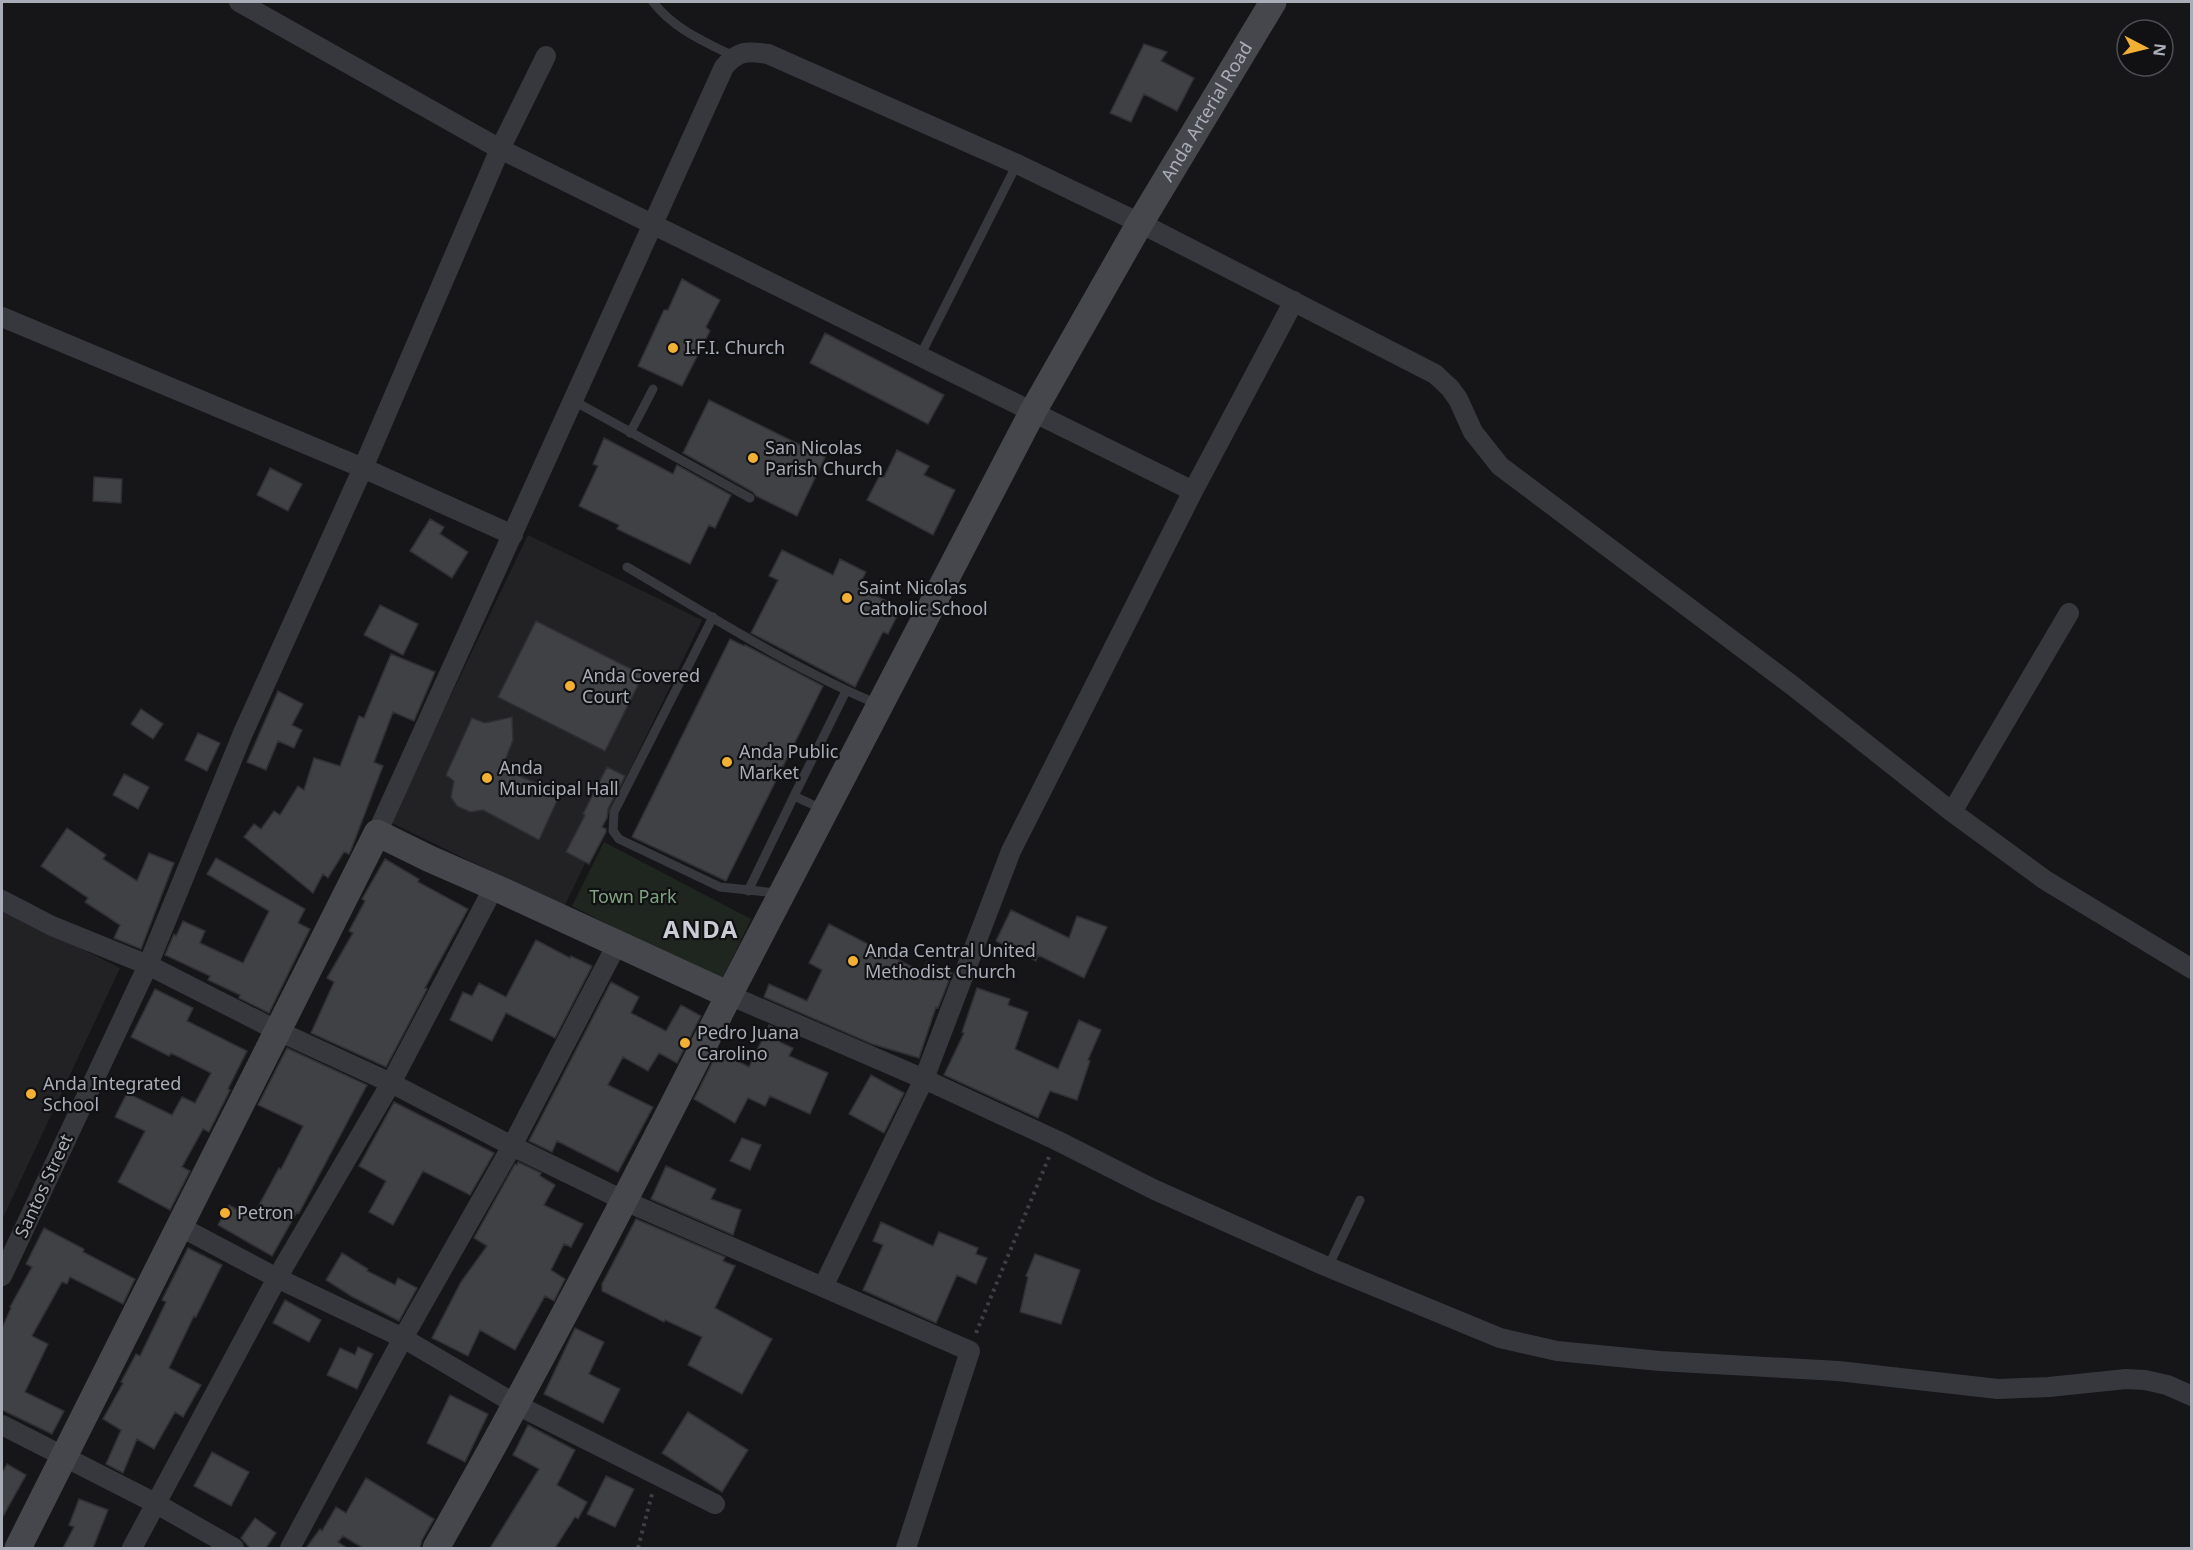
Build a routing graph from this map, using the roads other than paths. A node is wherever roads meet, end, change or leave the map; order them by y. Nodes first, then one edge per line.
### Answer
1 (239, 2) edge
2 (653, 2) edge
3 (1273, 2) edge
4 (546, 56) dead end
5 (733, 56) junction
6 (500, 149) junction
7 (1017, 164) junction
8 (1140, 223) junction
9 (653, 224) junction
10 (1294, 302) junction
11 (2, 317) edge
12 (920, 356) junction
13 (653, 389) dead end
14 (574, 401) junction
15 (1032, 413) junction
16 (630, 433) junction
17 (363, 468) junction
18 (1193, 491) junction
19 (750, 498) dead end
20 (513, 535) junction
21 (627, 567) dead end
22 (2069, 613) dead end
23 (713, 617) junction
24 (846, 691) junction
25 (880, 705) junction
26 (794, 796) junction
27 (825, 810) junction
28 (1952, 812) junction
29 (377, 832) junction
30 (494, 887) junction
31 (747, 891) junction
32 (782, 893) junction
33 (2, 900) edge
34 (617, 944) junction
35 (148, 966) junction
36 (2192, 969) edge
37 (729, 995) junction
38 (276, 1030) junction
39 (924, 1079) junction
40 (391, 1083) junction
41 (512, 1146) junction
42 (1360, 1200) dead end
43 (625, 1201) junction
44 (179, 1226) junction
45 (1328, 1267) junction
46 (2, 1276) edge
47 (277, 1278) junction
48 (823, 1287) junction
49 (403, 1338) junction
50 (2192, 1396) edge
51 (518, 1405) junction
52 (2, 1425) edge
53 (64, 1458) junction
54 (155, 1503) junction
55 (715, 1503) dead end
56 (18, 1548) edge
57 (132, 1548) edge
58 (234, 1548) edge
59 (290, 1548) edge
60 (436, 1548) edge
61 (906, 1548) edge

1 - 6 street
2 - 5 lane
3 - 8 main road, Anda Arterial Road
4 - 6 street, Santos Street
5 - 7 street
5 - 9 street
6 - 9 street
6 - 17 street, Santos Street
7 - 8 street
7 - 12 lane
8 - 10 street
8 - 15 main road, Anda Arterial Road
9 - 12 street
9 - 14 street
10 - 18 street
10 - 28 street
11 - 17 street
12 - 15 street
13 - 16 lane
14 - 16 lane
14 - 20 street
15 - 18 street
15 - 25 main road, Anda Arterial Road
16 - 19 lane
17 - 20 street
17 - 35 street, Santos Street
18 - 39 street
20 - 29 street
21 - 23 lane
22 - 28 street
23 - 24 lane
23 - 31 lane
24 - 25 lane
24 - 26 lane
25 - 27 main road, Anda Arterial Road
26 - 27 lane
26 - 31 lane
27 - 32 main road, Anda Arterial Road
28 - 36 street
29 - 30 main road
29 - 38 main road
30 - 34 main road
30 - 40 street
31 - 32 lane
32 - 37 main road, Anda Arterial Road
33 - 35 street
34 - 37 main road
34 - 41 street
35 - 38 street
35 - 46 street, Santos Street
37 - 39 street
37 - 43 main road, Anda Arterial Road
38 - 40 street
38 - 44 main road
39 - 45 street
39 - 48 street
40 - 41 street
40 - 47 street
41 - 43 street
41 - 49 street
42 - 45 lane
43 - 48 street
43 - 51 main road, Anda Arterial Road
44 - 47 street
44 - 53 main road
45 - 50 street
47 - 49 street
47 - 54 street
48 - 61 street
49 - 51 street
49 - 59 street
51 - 55 street
51 - 60 main road, Anda Arterial Road
52 - 53 street
53 - 54 street
53 - 56 main road
54 - 57 street
54 - 58 street

